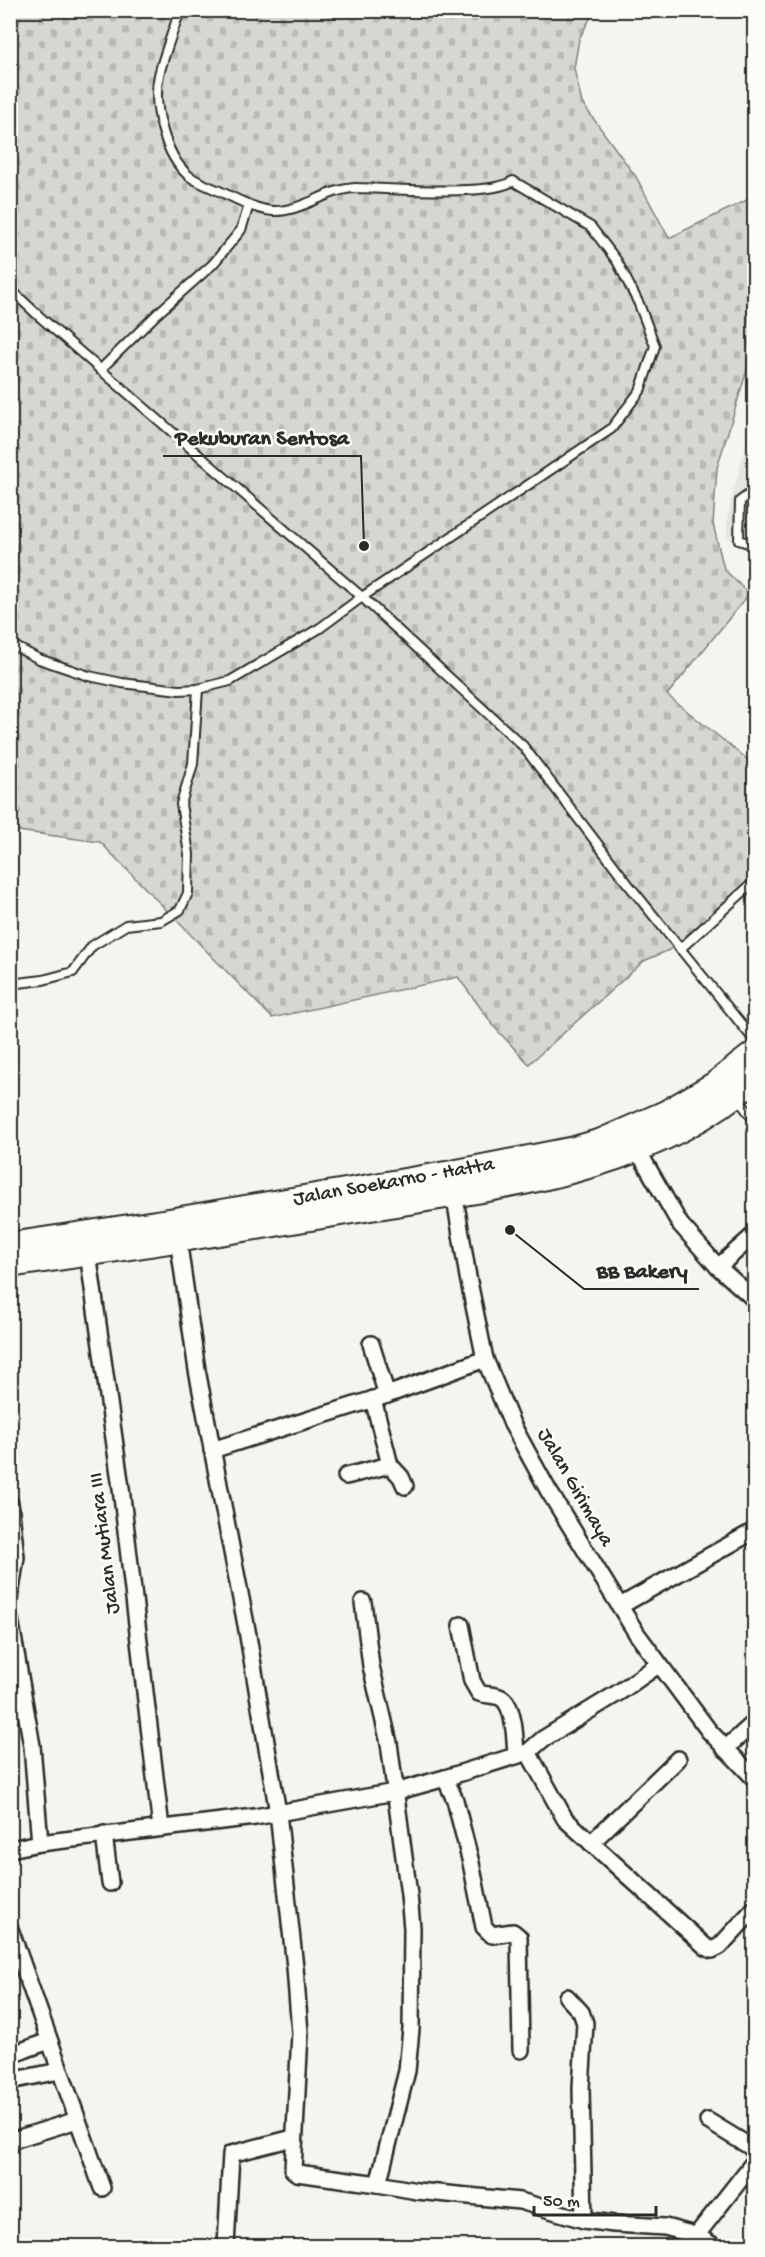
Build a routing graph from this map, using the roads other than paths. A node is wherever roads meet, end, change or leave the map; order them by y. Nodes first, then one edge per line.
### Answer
1 (180, 10) edge
2 (249, 205) junction
3 (10, 289) edge
4 (100, 370) junction
5 (754, 491) edge
6 (754, 545) edge
7 (362, 597) junction
8 (10, 644) edge
9 (198, 689) junction
10 (754, 882) edge
11 (680, 949) junction
12 (10, 984) edge
13 (754, 1041) edge
14 (754, 1055) edge
15 (754, 1077) edge
16 (735, 1095) junction
17 (754, 1120) edge
18 (637, 1149) junction
19 (453, 1184) junction
20 (754, 1235) edge
21 (178, 1239) junction
22 (11, 1249) edge
23 (88, 1253) junction
24 (718, 1267) junction
25 (754, 1299) edge
26 (371, 1344) dead end
27 (485, 1359) junction
28 (380, 1397) junction
29 (212, 1450) junction
30 (390, 1465) junction
31 (346, 1476) dead end
32 (405, 1486) dead end
33 (10, 1503) edge
34 (754, 1531) edge
35 (11, 1593) edge
36 (363, 1602) dead end
37 (620, 1606) junction
38 (10, 1619) edge
39 (461, 1625) dead end
40 (658, 1665) junction
41 (754, 1723) edge
42 (725, 1749) junction
43 (522, 1754) junction
44 (678, 1759) dead end
45 (446, 1778) junction
46 (754, 1778) edge
47 (395, 1792) junction
48 (278, 1813) junction
49 (161, 1828) junction
50 (104, 1834) junction
51 (40, 1843) junction
52 (591, 1843) junction
53 (10, 1850) edge
54 (110, 1883) dead end
55 (754, 1909) edge
56 (10, 1929) edge
57 (567, 1997) dead end
58 (49, 2041) junction
59 (521, 2050) dead end
60 (10, 2055) edge
61 (59, 2071) junction
62 (10, 2081) edge
63 (77, 2120) junction
64 (708, 2121) dead end
65 (293, 2138) junction
66 (10, 2141) edge
67 (754, 2149) edge
68 (754, 2162) edge
69 (378, 2184) junction
70 (102, 2188) dead end
71 (584, 2220) junction
72 (691, 2241) edge
73 (226, 2247) edge
74 (714, 2247) edge

1 - 2 lane
2 - 4 lane
2 - 7 lane
3 - 4 lane
4 - 7 lane
5 - 6 lane
7 - 9 lane
7 - 11 lane
8 - 9 lane
9 - 12 lane
10 - 11 lane
11 - 13 lane
14 - 19 highway, Jalan Soekarno - Hatta
15 - 16 highway, Jalan Soekarno - Hatta
16 - 17 lane
16 - 18 highway, Jalan Soekarno - Hatta
18 - 19 highway, Jalan Soekarno - Hatta
18 - 24 street
19 - 21 highway, Jalan Soekarno - Hatta
19 - 22 highway, Jalan Soekarno - Hatta
19 - 27 street, Jalan Girimaya
20 - 24 street
21 - 23 highway, Jalan Soekarno - Hatta
21 - 29 street
22 - 23 highway, Jalan Soekarno - Hatta
23 - 49 street, Jalan Mutiara III
24 - 25 street
26 - 28 street
27 - 28 street
27 - 37 street, Jalan Girimaya
28 - 29 street
28 - 30 street
29 - 48 street
30 - 31 street
30 - 32 street
33 - 35 street
34 - 37 street
36 - 47 street
37 - 40 street, Jalan Girimaya
38 - 51 street
39 - 43 street
40 - 42 street, Jalan Girimaya
40 - 43 street
41 - 42 street
42 - 46 street, Jalan Girimaya
43 - 45 street
43 - 52 street
44 - 52 street
45 - 47 street
45 - 59 street
47 - 48 street
47 - 69 street
48 - 49 street
48 - 65 street
49 - 50 street
50 - 51 street
50 - 54 street
51 - 53 street
52 - 55 street
56 - 58 street
57 - 71 street
58 - 60 street
58 - 61 street
61 - 62 street
61 - 63 street
63 - 66 street
63 - 70 street
64 - 67 street
65 - 69 street
65 - 73 street
68 - 72 street
69 - 71 street
71 - 72 street
72 - 74 street

